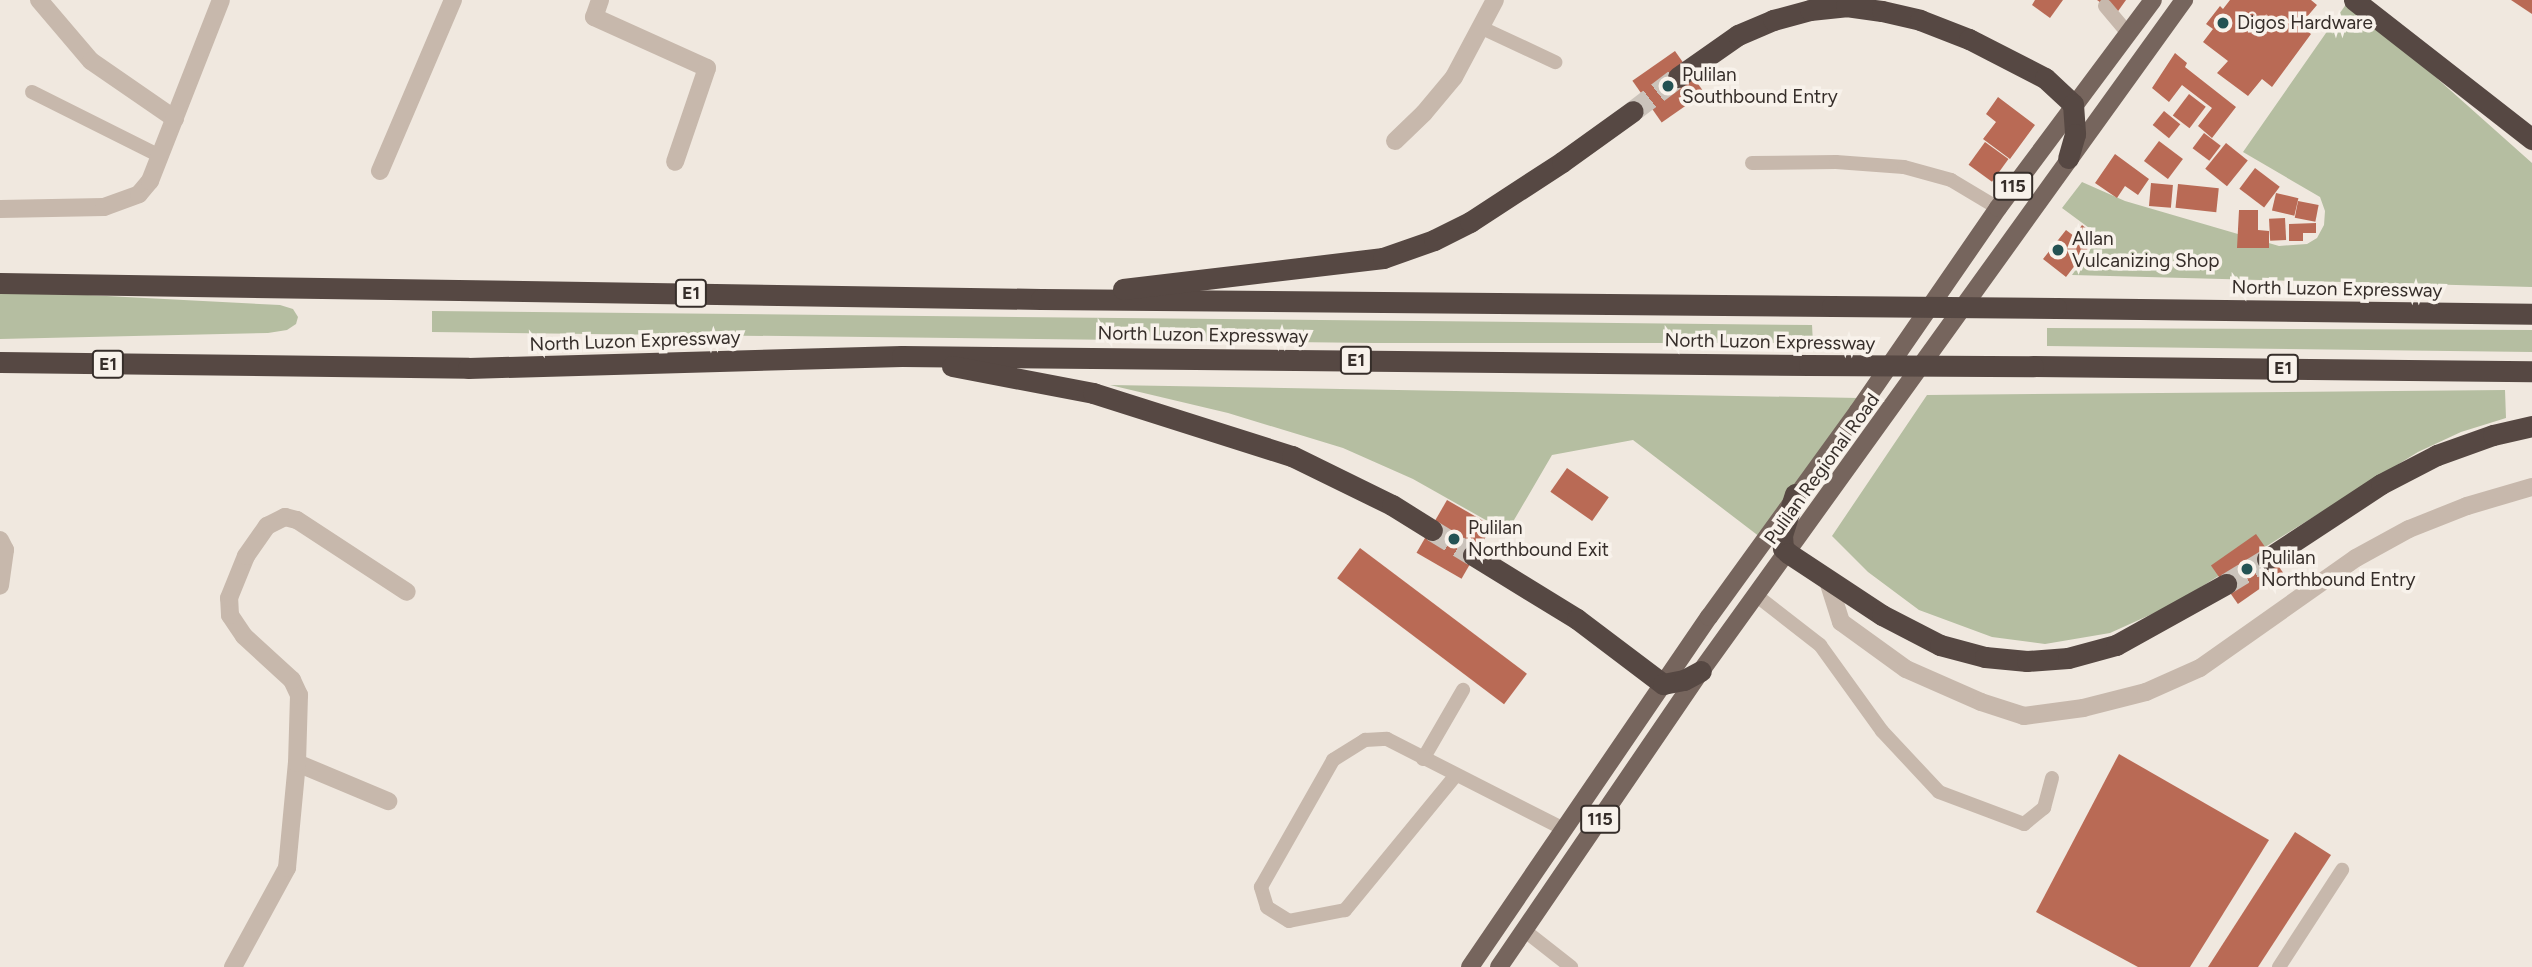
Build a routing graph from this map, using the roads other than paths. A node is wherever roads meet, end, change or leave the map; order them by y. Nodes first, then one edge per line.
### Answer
1 (39, 0) edge
2 (221, 0) edge
3 (453, 0) edge
4 (600, 0) edge
5 (1495, 0) edge
6 (2152, 0) edge
7 (2184, 0) edge
8 (2354, 0) edge
9 (2105, 6) dead end
10 (1482, 28) junction
11 (2127, 33) junction
12 (1555, 62) dead end
13 (1678, 77) tunnel mouth
14 (32, 92) dead end
15 (2073, 104) junction
16 (1633, 111) tunnel mouth
17 (174, 119) junction
18 (2532, 139) edge
19 (1395, 141) dead end
20 (160, 156) junction
21 (2068, 158) junction
22 (675, 162) dead end
23 (1752, 163) dead end
24 (380, 171) dead end
25 (1998, 208) junction
26 (0, 209) edge
27 (0, 284) edge
28 (1041, 299) junction
29 (2532, 314) edge
30 (902, 356) junction
31 (0, 362) edge
32 (2532, 371) edge
33 (2532, 426) edge
34 (2532, 487) edge
35 (1795, 494) junction
36 (1432, 530) tunnel mouth
37 (0, 540) edge
38 (1788, 553) junction
39 (1473, 555) tunnel mouth
40 (2267, 559) tunnel mouth
41 (1828, 580) junction
42 (2227, 584) tunnel mouth
43 (0, 586) edge
44 (407, 592) dead end
45 (1757, 596) junction
46 (1701, 671) junction
47 (1663, 684) junction
48 (1464, 690) dead end
49 (1423, 759) junction
50 (297, 763) junction
51 (1456, 775) junction
52 (2052, 778) dead end
53 (388, 801) dead end
54 (1564, 829) junction
55 (2342, 870) dead end
56 (1524, 930) junction
57 (233, 967) edge
58 (1470, 967) edge
59 (1499, 967) edge
60 (1571, 967) edge
61 (2280, 967) edge

1 - 17 street
2 - 17 street
3 - 24 street
4 - 22 street
5 - 10 street
6 - 11 main road, Pulilan Regional Road / 115
7 - 21 main road, Pulilan Regional Road / 115
8 - 18 highway
9 - 11 lane
10 - 12 lane
10 - 19 street
11 - 15 main road, Pulilan Regional Road / 115
13 - 15 highway
14 - 20 lane
15 - 21 highway
15 - 25 main road, Pulilan Regional Road / 115
16 - 28 highway
17 - 20 street
20 - 26 street
21 - 38 main road, Pulilan Regional Road / 115
23 - 25 lane
25 - 35 main road, Pulilan Regional Road / 115
27 - 28 highway, North Luzon Expressway / E1
28 - 29 highway, North Luzon Expressway / E1, bridge
30 - 31 highway, North Luzon Expressway / E1
30 - 32 highway, North Luzon Expressway / E1, bridge
30 - 36 highway
33 - 40 highway
34 - 41 street
35 - 38 highway
35 - 47 main road, Pulilan Regional Road / 115
37 - 43 street
38 - 41 highway
38 - 45 main road, Pulilan Regional Road / 115
39 - 47 highway
41 - 42 highway
44 - 50 street
45 - 46 main road, Pulilan Regional Road / 115
45 - 52 lane
46 - 47 highway
46 - 56 main road, Pulilan Regional Road / 115
47 - 54 main road, Pulilan Regional Road / 115
48 - 49 lane
49 - 51 lane
49 - 51 lane
50 - 53 street
50 - 57 street
51 - 54 lane
54 - 58 main road, Pulilan Regional Road / 115
55 - 61 lane
56 - 59 main road, Pulilan Regional Road / 115
56 - 60 lane

